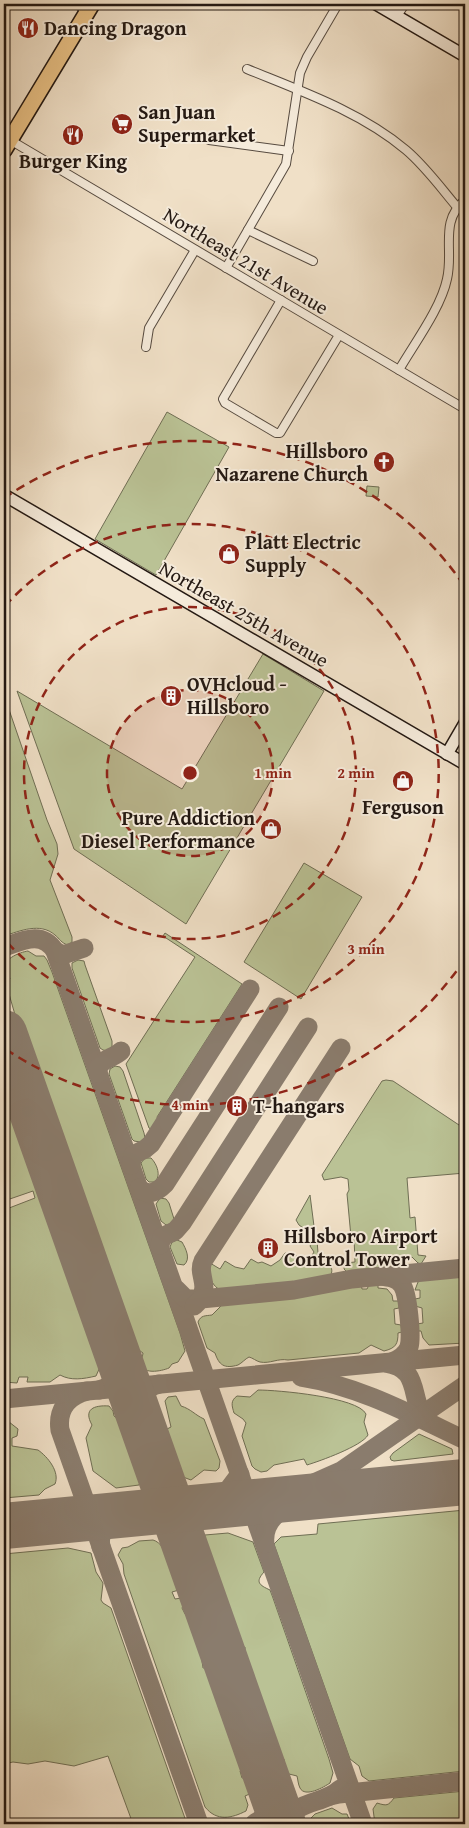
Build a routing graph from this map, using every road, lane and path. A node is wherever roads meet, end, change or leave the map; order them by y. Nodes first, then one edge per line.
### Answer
1 (338, 4) edge
2 (376, 4) edge
3 (405, 4) edge
4 (85, 6) edge
5 (397, 16) junction
6 (465, 56) edge
7 (247, 69) dead end
8 (296, 89) junction
9 (209, 140) dead end
10 (7, 145) edge
11 (289, 151) junction
12 (465, 200) edge
13 (456, 207) junction
14 (248, 230) junction
15 (195, 250) junction
16 (313, 261) dead end
17 (226, 268) junction
18 (281, 300) junction
19 (339, 335) junction
20 (146, 347) dead end
21 (398, 370) junction
22 (465, 409) edge
23 (4, 495) edge
24 (465, 722) edge
25 (447, 754) junction
26 (465, 764) edge

1 - 8 street
2 - 5 main road
3 - 5 street
4 - 10 highway
5 - 6 main road
7 - 8 street
8 - 11 street
8 - 13 street
9 - 11 street
10 - 15 street, Northeast 21st Avenue
11 - 14 street
12 - 13 street
13 - 21 street
14 - 16 street
14 - 17 street
15 - 17 street, Northeast 21st Avenue
15 - 20 street
17 - 18 street, Northeast 21st Avenue
18 - 19 street, Northeast 21st Avenue
18 - 19 street
19 - 21 street, Northeast 21st Avenue
21 - 22 street, Northeast 21st Avenue
23 - 25 main road, Northeast 25th Avenue
24 - 25 main road
25 - 26 main road, Northeast 25th Avenue

